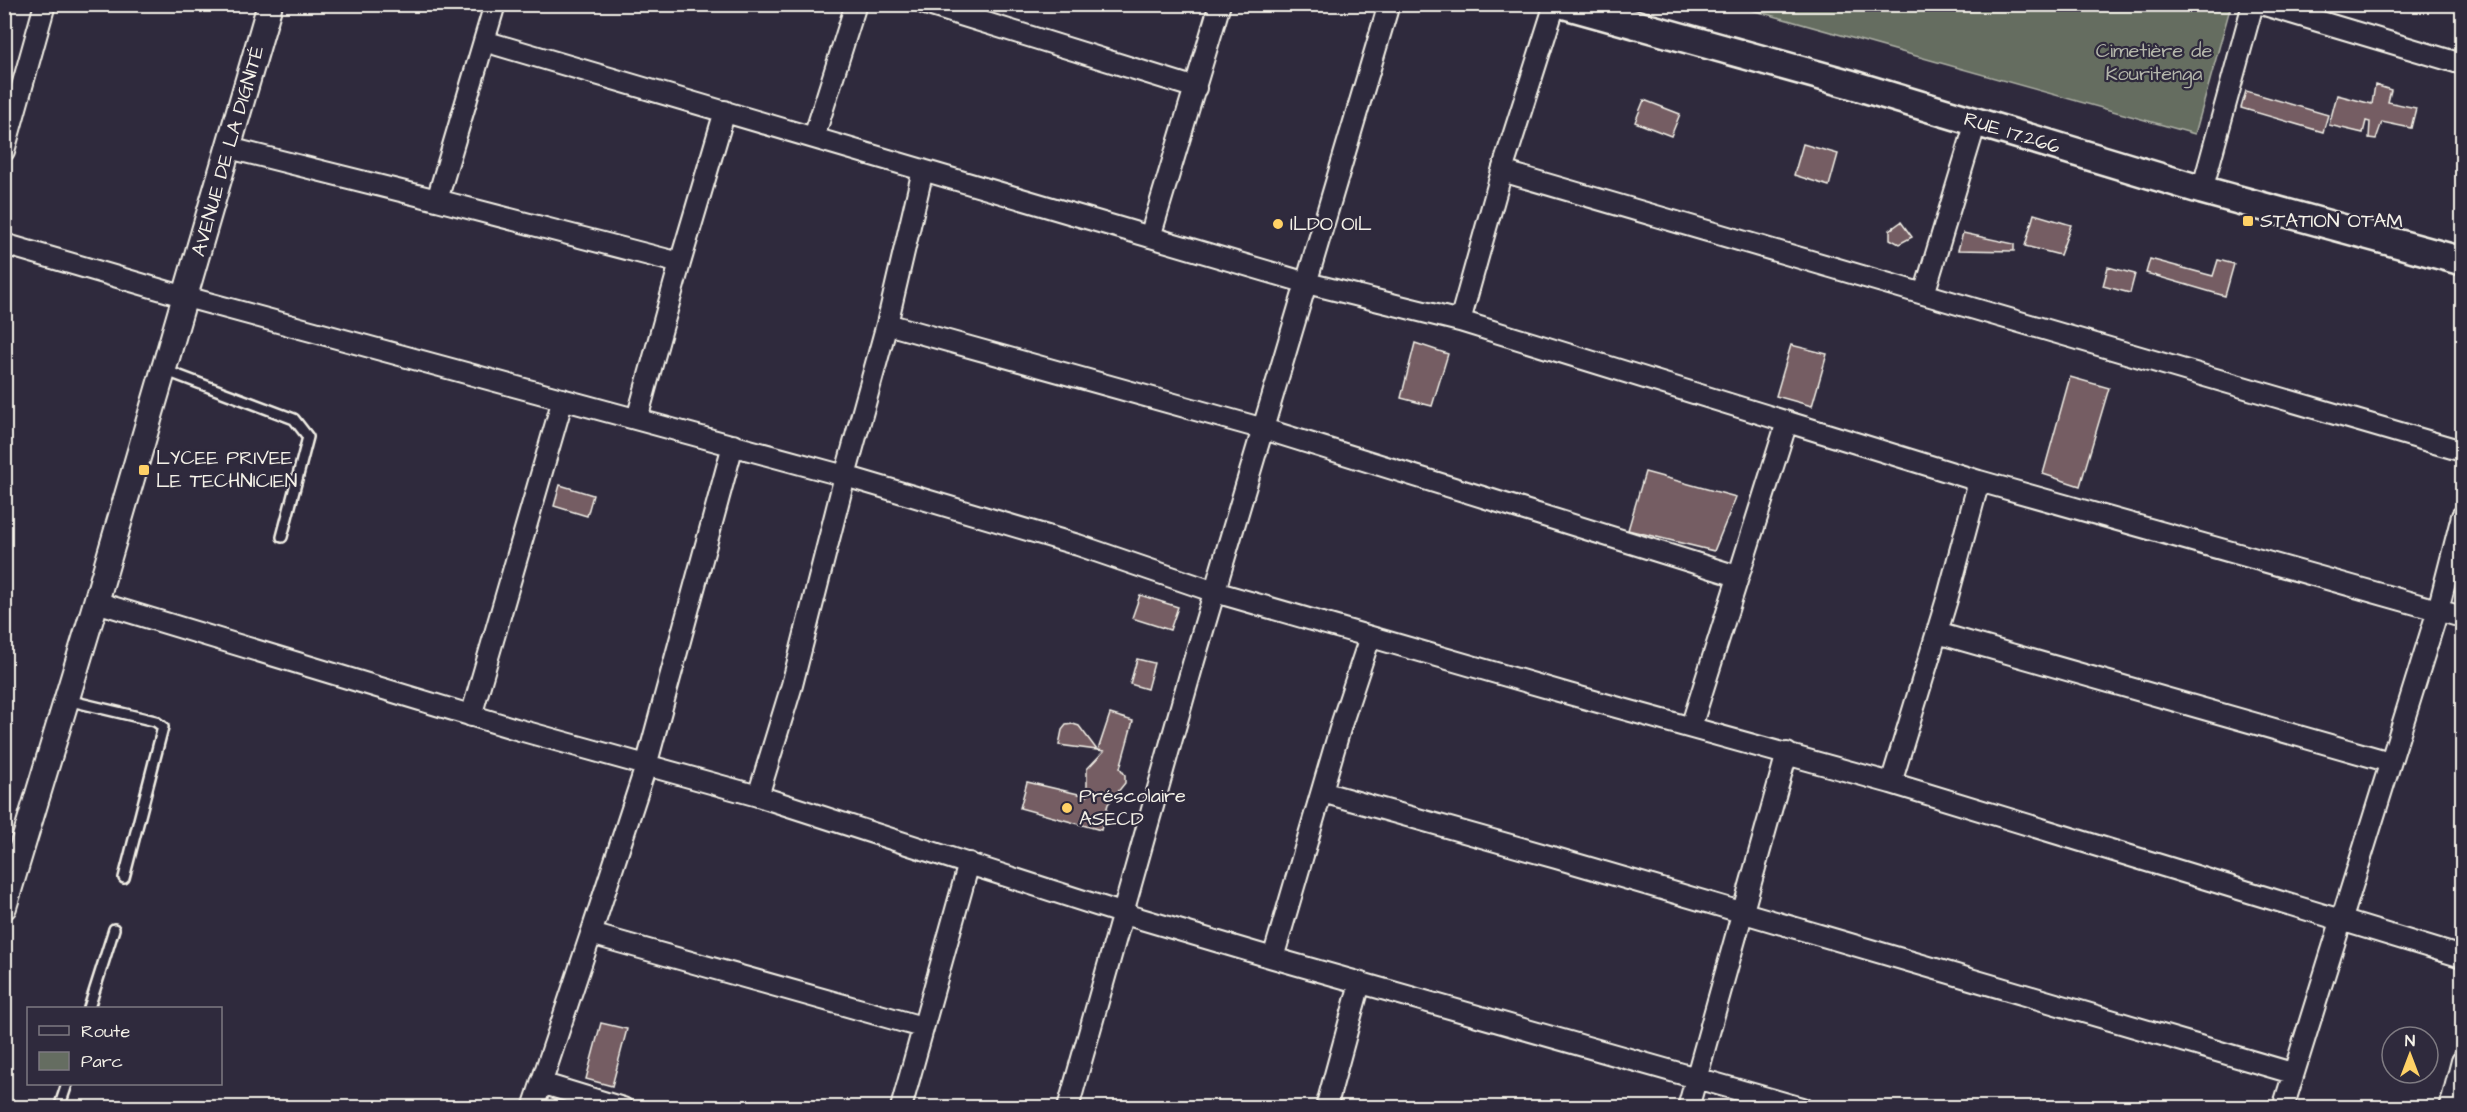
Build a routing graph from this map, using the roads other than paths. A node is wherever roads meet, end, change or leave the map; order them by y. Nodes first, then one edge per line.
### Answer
1 (45, 4) edge
2 (270, 4) edge
3 (495, 4) edge
4 (856, 4) edge
5 (925, 4) edge
6 (1220, 4) edge
7 (1389, 4) edge
8 (1555, 4) edge
9 (1562, 4) edge
10 (2253, 4) edge
11 (2261, 4) edge
12 (484, 41) junction
13 (2463, 64) edge
14 (13, 87) edge
15 (1196, 88) junction
16 (725, 111) junction
17 (1976, 122) junction
18 (814, 137) junction
19 (229, 148) junction
20 (4, 151) edge
21 (923, 170) junction
22 (1502, 171) junction
23 (2202, 190) junction
24 (437, 200) junction
25 (1150, 237) junction
26 (4, 244) edge
27 (2463, 261) edge
28 (680, 263) junction
29 (1307, 283) junction
30 (1924, 294) junction
31 (186, 297) junction
32 (1460, 321) junction
33 (887, 324) junction
34 (164, 370) junction
35 (563, 399) junction
36 (637, 419) junction
37 (1787, 422) junction
38 (1264, 429) junction
39 (733, 445) junction
40 (2463, 451) edge
41 (845, 476) junction
42 (1979, 481) junction
43 (2463, 516) edge
44 (282, 537) dead end
45 (1737, 576) junction
46 (1215, 592) junction
47 (96, 602) junction
48 (2438, 610) junction
49 (2463, 617) edge
50 (1937, 633) junction
51 (1370, 637) junction
52 (67, 700) junction
53 (471, 716) junction
54 (1691, 727) junction
55 (1787, 753) junction
56 (2390, 762) junction
57 (646, 766) junction
58 (1891, 783) junction
59 (1322, 792) junction
60 (758, 796) junction
61 (969, 863) junction
62 (124, 878) dead end
63 (4, 907) edge
64 (1121, 913) junction
65 (1743, 913) junction
66 (2342, 921) junction
67 (114, 929) dead end
68 (591, 934) junction
69 (2463, 957) edge
70 (1273, 958) junction
71 (1360, 982) junction
72 (89, 1007) edge
73 (922, 1027) junction
74 (2463, 1061) edge
75 (2292, 1073) junction
76 (1697, 1077) junction
77 (541, 1083) junction
78 (66, 1085) edge
79 (59, 1107) edge
80 (533, 1107) edge
81 (623, 1107) edge
82 (901, 1107) edge
83 (1068, 1107) edge
84 (1326, 1107) edge
85 (1688, 1107) edge
86 (1802, 1107) edge
87 (2283, 1107) edge
88 (2450, 1107) edge

1 - 14 street
2 - 19 street, AVENUE DE LA DIGNITÉ
3 - 12 street
4 - 18 street
5 - 15 street
6 - 15 street
7 - 29 street
8 - 22 street
9 - 17 main road, RUE 17.266
10 - 23 street
11 - 13 street
12 - 16 street
12 - 24 street
14 - 20 street
15 - 25 street
16 - 18 street
16 - 28 street
17 - 23 main road, RUE 17.266
17 - 30 street
18 - 21 street
19 - 24 street
19 - 31 street, AVENUE DE LA DIGNITÉ
21 - 25 street
21 - 33 street
22 - 30 street
22 - 32 street
23 - 27 main road, RUE 17.266
24 - 28 street
25 - 29 street
26 - 31 street
28 - 36 street
29 - 32 street
29 - 38 street
30 - 40 street
31 - 34 street, AVENUE DE LA DIGNITÉ
31 - 35 street
32 - 37 street
33 - 38 street
33 - 41 street
34 - 44 lane
34 - 47 street, AVENUE DE LA DIGNITÉ
35 - 36 street
35 - 53 street
36 - 39 street
37 - 42 street
37 - 45 street
38 - 45 street
38 - 46 street
39 - 41 street
39 - 57 street
41 - 46 street
41 - 60 street
42 - 48 street
42 - 50 street
43 - 48 street
45 - 54 street
46 - 51 street
46 - 64 street
47 - 52 street, AVENUE DE LA DIGNITÉ
47 - 53 street
48 - 49 street
48 - 56 street
50 - 56 street
50 - 58 street
51 - 54 street
51 - 59 street
52 - 62 lane
52 - 63 street, AVENUE DE LA DIGNITÉ
53 - 57 street
54 - 55 street
55 - 58 street
55 - 65 street
56 - 66 street
57 - 60 street
57 - 68 street
58 - 66 street
59 - 65 street
59 - 70 street
60 - 61 street
61 - 64 street
61 - 73 street
64 - 70 street
64 - 83 street
65 - 75 street
65 - 76 street
66 - 69 street
66 - 75 street
67 - 72 lane
68 - 73 street
68 - 77 street
70 - 71 street
71 - 76 street
71 - 84 street
73 - 82 street
74 - 88 street
75 - 87 street
76 - 85 street
76 - 86 street
77 - 80 street
77 - 81 street
78 - 79 lane

